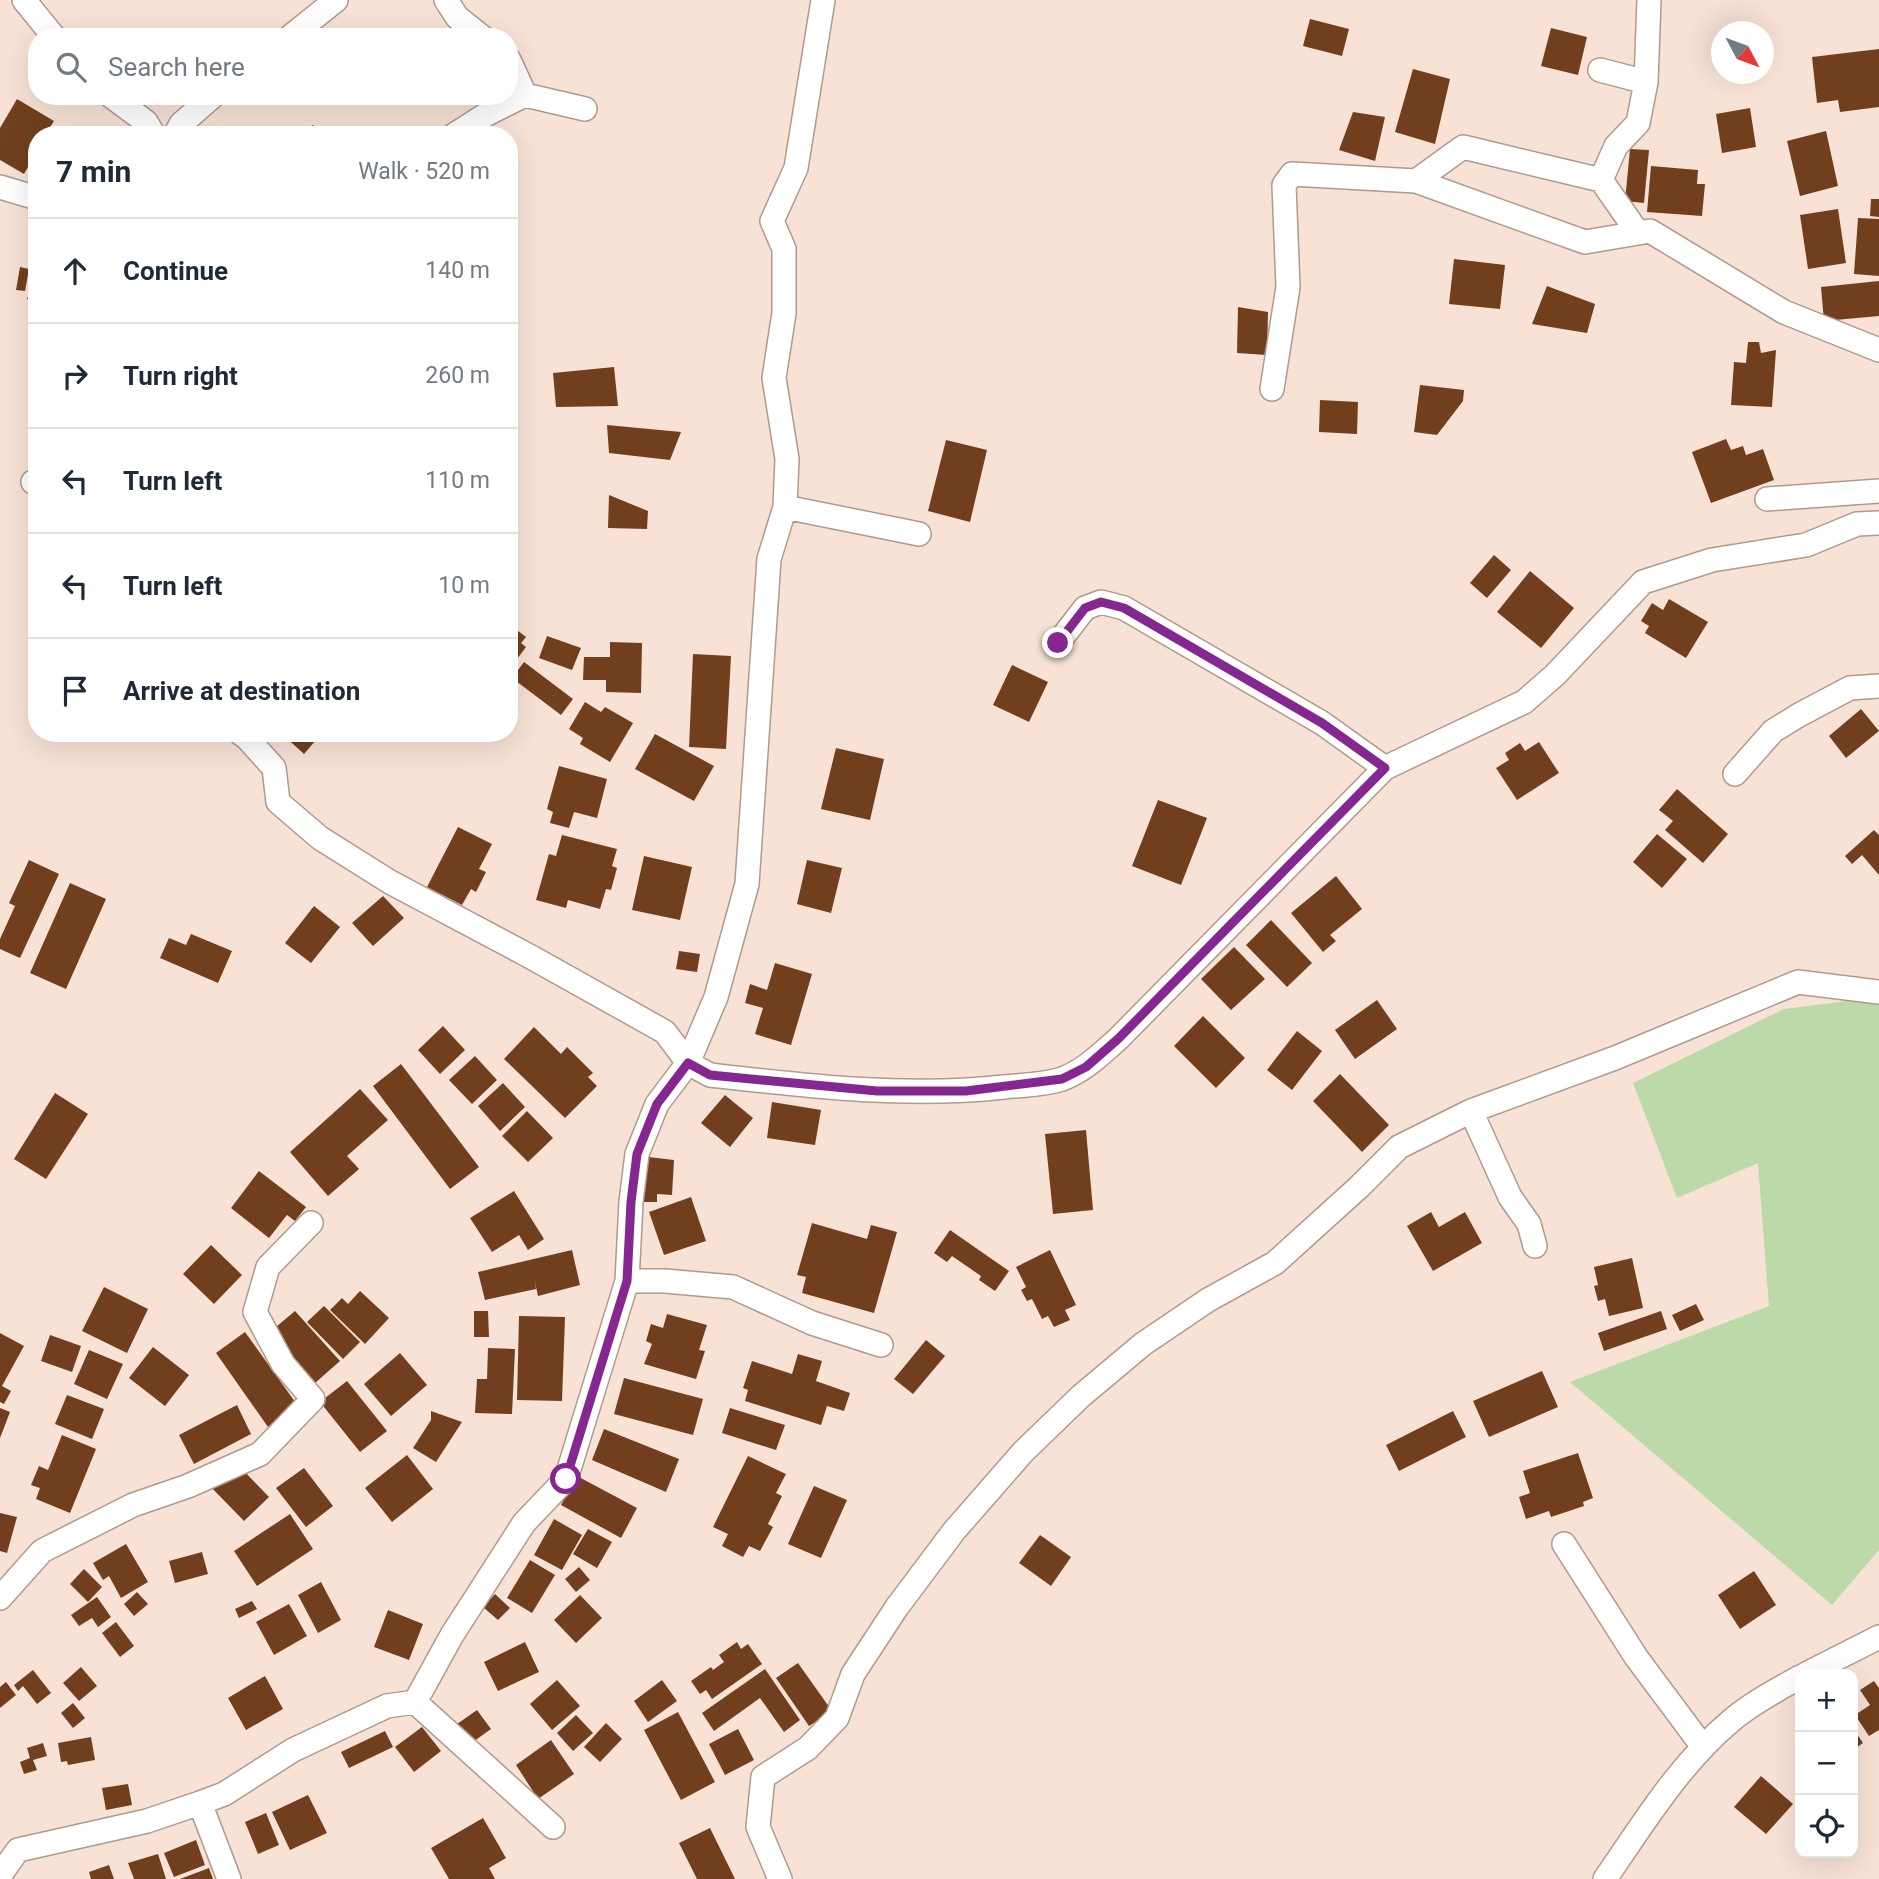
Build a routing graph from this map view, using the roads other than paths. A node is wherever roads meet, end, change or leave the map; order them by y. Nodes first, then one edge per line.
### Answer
1 (24, 0) edge
2 (336, 0) edge
3 (446, 0) edge
4 (823, 0) edge
5 (1649, 0) edge
6 (47, 28) edge
7 (301, 28) edge
8 (471, 28) edge
9 (1600, 70) dead end
10 (518, 80) edge
11 (1646, 82) junction
12 (525, 95) junction
13 (518, 98) edge
14 (123, 105) edge
15 (203, 105) edge
16 (505, 105) edge
17 (585, 109) dead end
18 (148, 126) edge
19 (180, 126) edge
20 (468, 126) edge
21 (1601, 180) junction
22 (1416, 181) junction
23 (0, 187) edge
24 (28, 195) edge
25 (1638, 233) junction
26 (1879, 350) edge
27 (1272, 389) dead end
28 (1879, 491) edge
29 (1766, 499) dead end
30 (785, 507) junction
31 (1879, 523) edge
32 (919, 534) dead end
33 (1058, 643) dead end
34 (1879, 686) edge
35 (251, 742) edge
36 (1385, 768) junction
37 (1735, 774) dead end
38 (1879, 992) edge
39 (688, 1063) junction
40 (1471, 1111) junction
41 (311, 1223) dead end
42 (1535, 1246) dead end
43 (627, 1281) junction
44 (881, 1345) dead end
45 (1564, 1544) dead end
46 (0, 1598) edge
47 (1879, 1637) edge
48 (1816, 1669) edge
49 (1795, 1680) edge
50 (415, 1702) junction
51 (1703, 1747) junction
52 (200, 1803) junction
53 (553, 1827) dead end
54 (0, 1875) edge
55 (229, 1879) edge
56 (780, 1879) edge
57 (1605, 1879) edge

1 - 6 street
2 - 7 street
3 - 8 street
4 - 30 street
5 - 11 street
9 - 11 street
10 - 12 street
11 - 21 street
12 - 13 street
12 - 17 street
14 - 18 street
15 - 19 street
16 - 20 street
21 - 22 street
21 - 25 street
22 - 25 street
22 - 27 street
23 - 24 street
25 - 26 street
28 - 29 street
30 - 32 street
30 - 39 street
31 - 36 street
33 - 36 street
34 - 37 street
35 - 39 street
36 - 39 street
38 - 40 street
39 - 43 street
40 - 42 street
40 - 56 street
41 - 46 street
43 - 44 street
43 - 50 street
45 - 51 street
47 - 48 street
49 - 51 street
50 - 52 street
50 - 53 street
51 - 57 street
52 - 54 street
52 - 55 street

